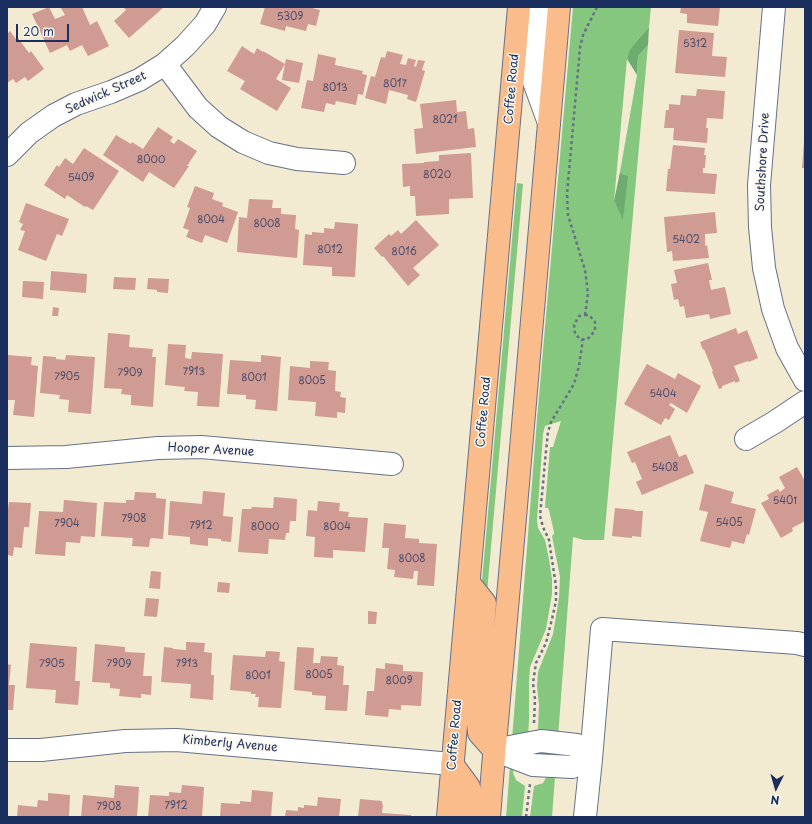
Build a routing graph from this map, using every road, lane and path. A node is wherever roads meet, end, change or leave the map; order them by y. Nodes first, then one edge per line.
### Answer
1 (215, 7) edge
2 (519, 7) edge
3 (540, 7) edge
4 (559, 7) edge
5 (597, 7) edge
6 (774, 7) edge
7 (164, 64) junction
8 (549, 123) junction
9 (7, 156) edge
10 (344, 163) dead end
11 (585, 315) junction
12 (582, 339) junction
13 (805, 380) edge
14 (805, 402) edge
15 (746, 439) dead end
16 (7, 458) edge
17 (392, 464) dead end
18 (469, 582) junction
19 (805, 645) edge
20 (533, 743) junction
21 (7, 750) edge
22 (494, 750) junction
23 (591, 759) junction
24 (452, 764) junction
25 (531, 783) dead end
26 (448, 817) edge
27 (470, 817) edge
28 (489, 817) edge
29 (526, 817) edge
30 (585, 817) edge

1 - 7 street, Sedwick Street
2 - 18 main road, Coffee Road
3 - 8 street
4 - 8 main road
5 - 11 path
6 - 13 street, Southshore Drive
7 - 9 street, Sedwick Street
7 - 10 street
8 - 22 main road
11 - 12 path
11 - 12 path
12 - 20 path
14 - 15 street
16 - 17 street, Hooper Avenue
18 - 22 main road
18 - 24 main road, Coffee Road
19 - 23 street
20 - 22 street
20 - 23 street
21 - 24 street, Kimberly Avenue
22 - 23 street
22 - 28 main road
23 - 30 street
24 - 26 main road, Coffee Road
24 - 27 main road
25 - 29 path

